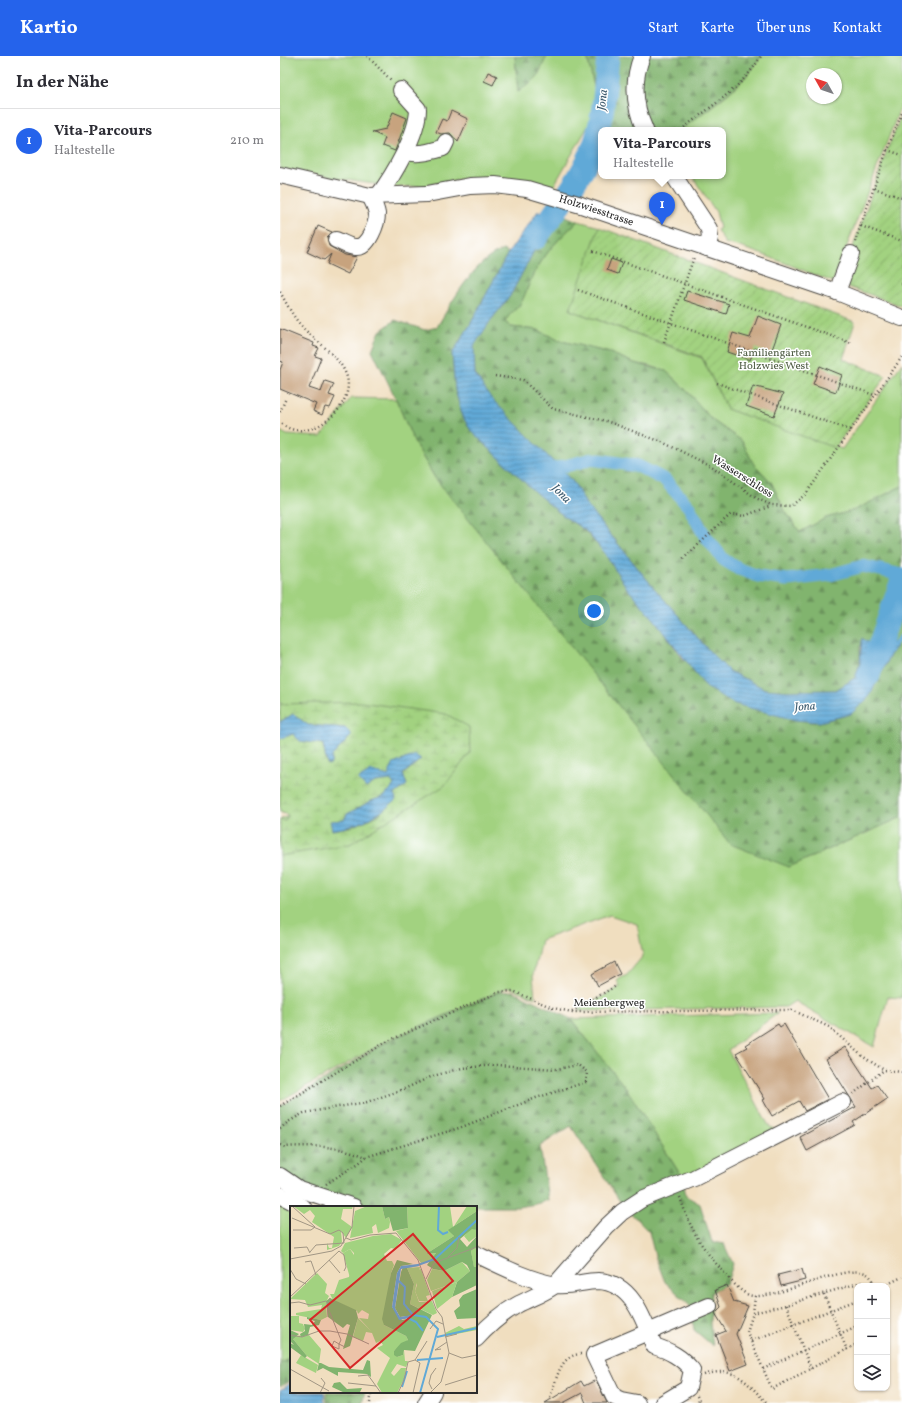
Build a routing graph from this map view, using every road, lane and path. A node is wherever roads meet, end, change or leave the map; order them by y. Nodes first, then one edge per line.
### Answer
1 (367, 56) edge
2 (642, 56) edge
3 (761, 56) edge
4 (401, 90) joint
5 (902, 113) edge
6 (644, 127) edge
7 (685, 127) edge
8 (446, 142) dead end
9 (887, 150) junction
10 (405, 152) junction
11 (902, 155) edge
12 (280, 175) edge
13 (676, 179) edge
14 (874, 188) junction
15 (374, 196) junction
16 (902, 198) edge
17 (861, 226) junction
18 (336, 240) dead end
19 (902, 240) edge
20 (593, 251) dead end
21 (701, 252) junction
22 (851, 254) joint
23 (685, 284) junction
24 (578, 290) dead end
25 (280, 292) edge
26 (837, 292) junction
27 (902, 318) edge
28 (670, 322) junction
29 (664, 342) dead end
30 (851, 343) dead end
31 (902, 357) edge
32 (495, 376) dead end
33 (716, 383) dead end
34 (874, 395) junction
35 (286, 398) dead end
36 (280, 412) edge
37 (280, 422) edge
38 (850, 430) junction
39 (771, 505) junction
40 (683, 559) dead end
41 (616, 986) dead end
42 (572, 1012) junction
43 (884, 1070) junction
44 (902, 1072) edge
45 (843, 1102) joint
46 (280, 1106) edge
47 (280, 1129) edge
48 (280, 1145) edge
49 (366, 1156) junction
50 (280, 1176) edge
51 (676, 1185) junction
52 (280, 1194) edge
53 (317, 1195) junction
54 (301, 1206) edge
55 (351, 1206) edge
56 (477, 1254) edge
57 (902, 1277) edge
58 (874, 1283) edge
59 (890, 1283) edge
60 (555, 1285) junction
61 (854, 1285) edge
62 (824, 1294) junction
63 (756, 1296) junction
64 (854, 1301) edge
65 (786, 1305) junction
66 (709, 1306) dead end
67 (831, 1310) junction
68 (753, 1313) junction
69 (794, 1324) junction
70 (854, 1327) edge
71 (648, 1332) junction
72 (840, 1333) junction
73 (477, 1338) edge
74 (751, 1341) junction
75 (854, 1346) edge
76 (804, 1350) junction
77 (847, 1350) junction
78 (594, 1355) junction
79 (763, 1369) junction
80 (811, 1369) junction
81 (690, 1379) junction
82 (372, 1393) edge
83 (432, 1393) edge
84 (550, 1397) dead end
85 (370, 1403) edge
86 (426, 1403) edge
87 (637, 1403) edge
88 (663, 1403) edge
89 (767, 1403) edge

1 - 4 path
2 - 6 street
3 - 7 path
4 - 10 street
5 - 9 path
8 - 10 street
9 - 11 path
9 - 14 path
10 - 15 street
12 - 15 street, Holzwiesstrasse
13 - 21 street
14 - 16 path
14 - 17 path
15 - 18 street
15 - 21 street, Holzwiesstrasse
17 - 19 path
17 - 22 path
20 - 23 path
21 - 23 path
21 - 26 street, Holzwiesstrasse
22 - 26 street
23 - 28 path
23 - 30 path
24 - 28 path
25 - 37 path
26 - 27 street, Holzwiesstrasse
28 - 29 path
28 - 34 path
31 - 34 path, Wasserschloss
32 - 39 path, Wasserschloss
33 - 38 path
34 - 38 path, Wasserschloss
35 - 36 path
38 - 39 path, Wasserschloss
39 - 40 path
41 - 42 path
42 - 43 path, Meienbergweg
42 - 46 path, Meienbergweg
43 - 44 path, Meienbergweg
43 - 45 path
45 - 51 street
47 - 49 path
48 - 49 path
49 - 53 path
50 - 53 street
51 - 60 street
51 - 63 path
52 - 54 street
53 - 55 street
56 - 60 street
57 - 59 path
58 - 63 path
60 - 71 street
60 - 73 street
61 - 62 path
62 - 65 path
62 - 67 path
63 - 68 path
64 - 67 path
65 - 68 path
65 - 69 path
66 - 71 street
67 - 69 path
67 - 72 path
68 - 74 path
69 - 74 path
69 - 76 path
70 - 72 path
71 - 78 street
71 - 81 street
72 - 76 path
72 - 77 path
74 - 79 path
75 - 77 path
76 - 79 path
76 - 80 path
77 - 80 path
78 - 84 path
78 - 87 street
79 - 80 path
81 - 88 street
81 - 89 path
82 - 85 path
83 - 86 street

